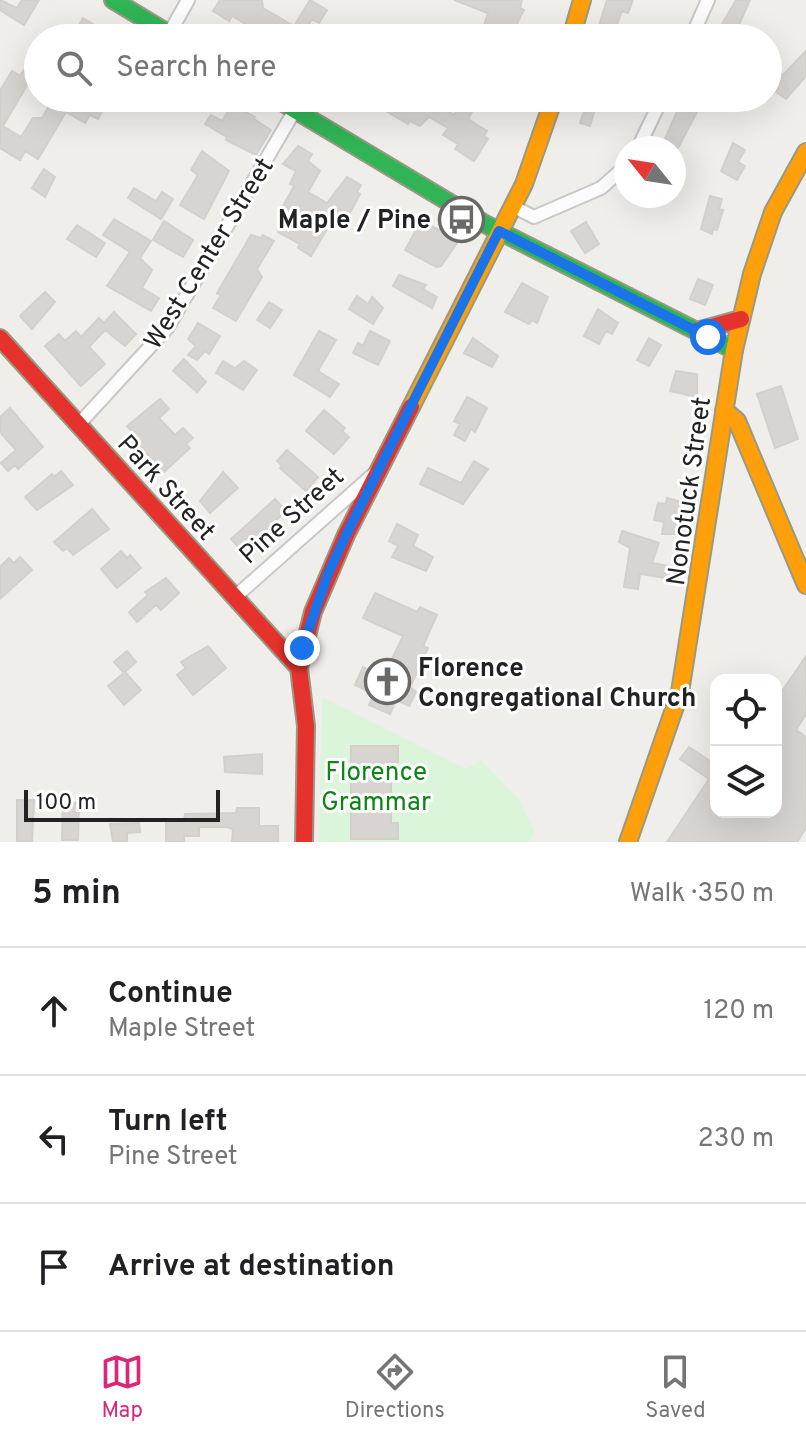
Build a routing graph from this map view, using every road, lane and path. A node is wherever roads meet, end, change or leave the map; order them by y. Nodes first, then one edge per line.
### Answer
1 (113, 0) edge
2 (188, 0) edge
3 (582, 0) edge
4 (708, 0) edge
5 (153, 24) edge
6 (178, 24) edge
7 (575, 24) edge
8 (697, 24) edge
9 (294, 112) edge
10 (298, 112) edge
11 (549, 112) edge
12 (655, 112) edge
13 (644, 136) edge
14 (806, 152) edge
15 (614, 177) edge
16 (512, 206) junction
17 (499, 231) junction
18 (741, 319) junction
19 (697, 331) junction
20 (0, 338) edge
21 (734, 350) junction
22 (724, 410) junction
23 (79, 424) junction
24 (379, 470) junction
25 (806, 585) edge
26 (235, 597) junction
27 (299, 668) junction
28 (304, 842) edge
29 (628, 842) edge

1 - 5 main road
2 - 6 street
3 - 7 main road
4 - 8 street
9 - 23 street, West Center Street
10 - 17 main road
11 - 16 main road, Pine Street
12 - 13 street
14 - 18 main road, Nonotuck Street
15 - 16 street
16 - 17 main road, Pine Street
17 - 19 main road
17 - 24 main road, Pine Street
18 - 19 main road
18 - 21 main road, Nonotuck Street
19 - 21 main road
20 - 23 main road, Park Street
21 - 22 main road, Nonotuck Street
22 - 25 main road
22 - 29 main road, Nonotuck Street
23 - 26 main road, Park Street
24 - 26 street, Pine Street
24 - 27 main road, Pine Street
26 - 27 main road, Park Street
27 - 28 main road, Pine Street

